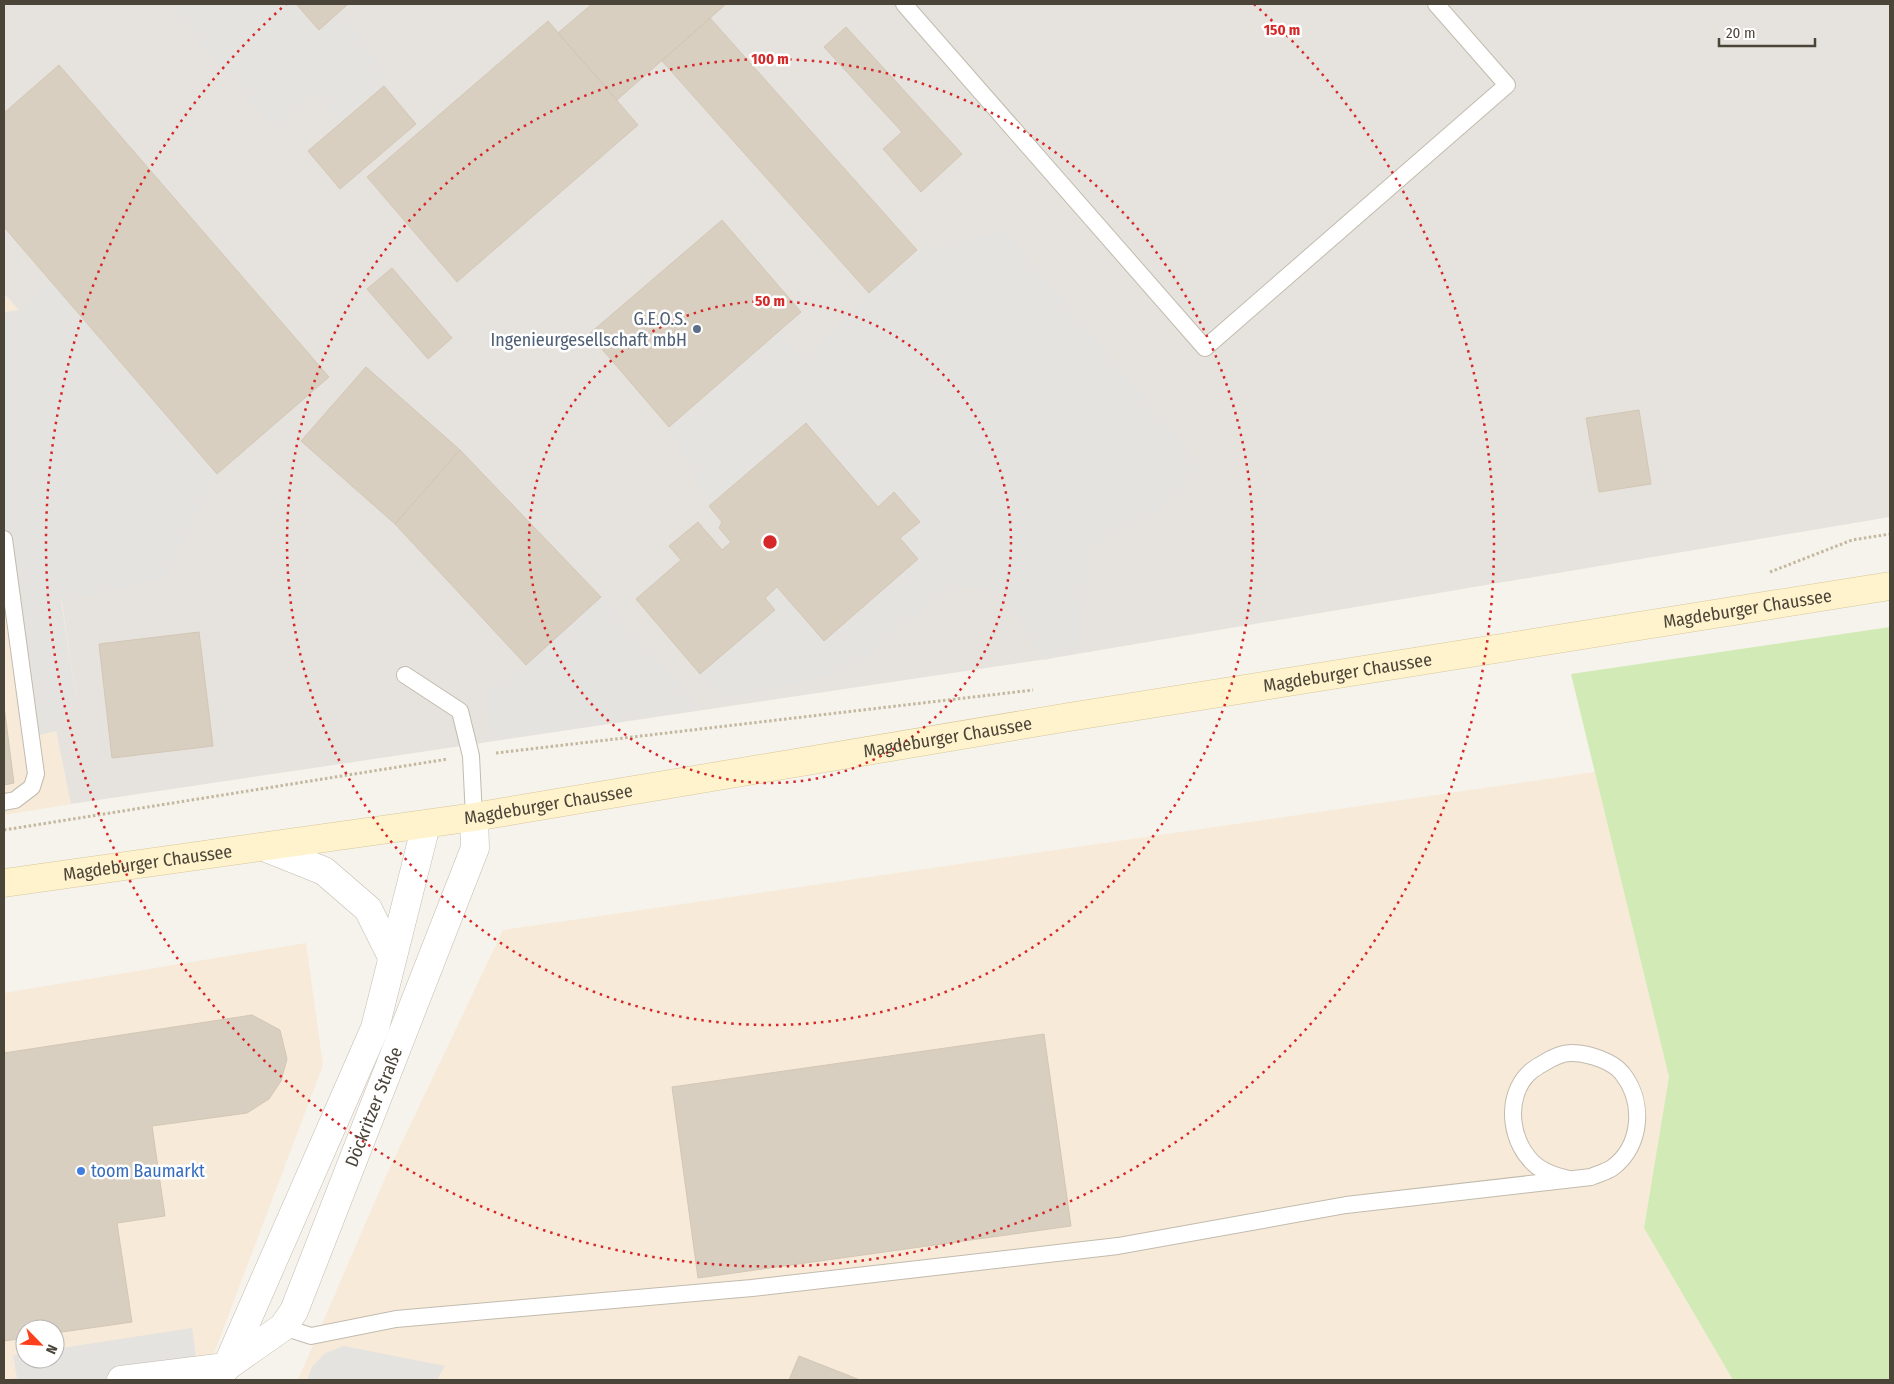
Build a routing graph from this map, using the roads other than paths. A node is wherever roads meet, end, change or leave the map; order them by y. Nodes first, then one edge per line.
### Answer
1 (904, 4) edge
2 (1436, 4) edge
3 (4, 539) edge
4 (1890, 586) edge
5 (405, 675) dead end
6 (4, 802) edge
7 (474, 817) junction
8 (426, 824) junction
9 (264, 847) junction
10 (4, 883) edge
11 (392, 957) junction
12 (1569, 1179) junction
13 (283, 1327) junction
14 (223, 1374) edge
15 (121, 1380) edge

1 - 2 lane
3 - 6 lane
4 - 7 main road, Magdeburger Chaussee
5 - 7 lane
7 - 8 main road, Magdeburger Chaussee
7 - 13 street, Döckritzer Straße
8 - 9 main road, Magdeburger Chaussee
8 - 11 street, Döckritzer Straße
9 - 10 main road, Magdeburger Chaussee
9 - 11 street
11 - 14 street, Döckritzer Straße
12 - 12 lane
12 - 13 lane
13 - 14 street, Döckritzer Straße
14 - 15 street, Döckritzer Straße

